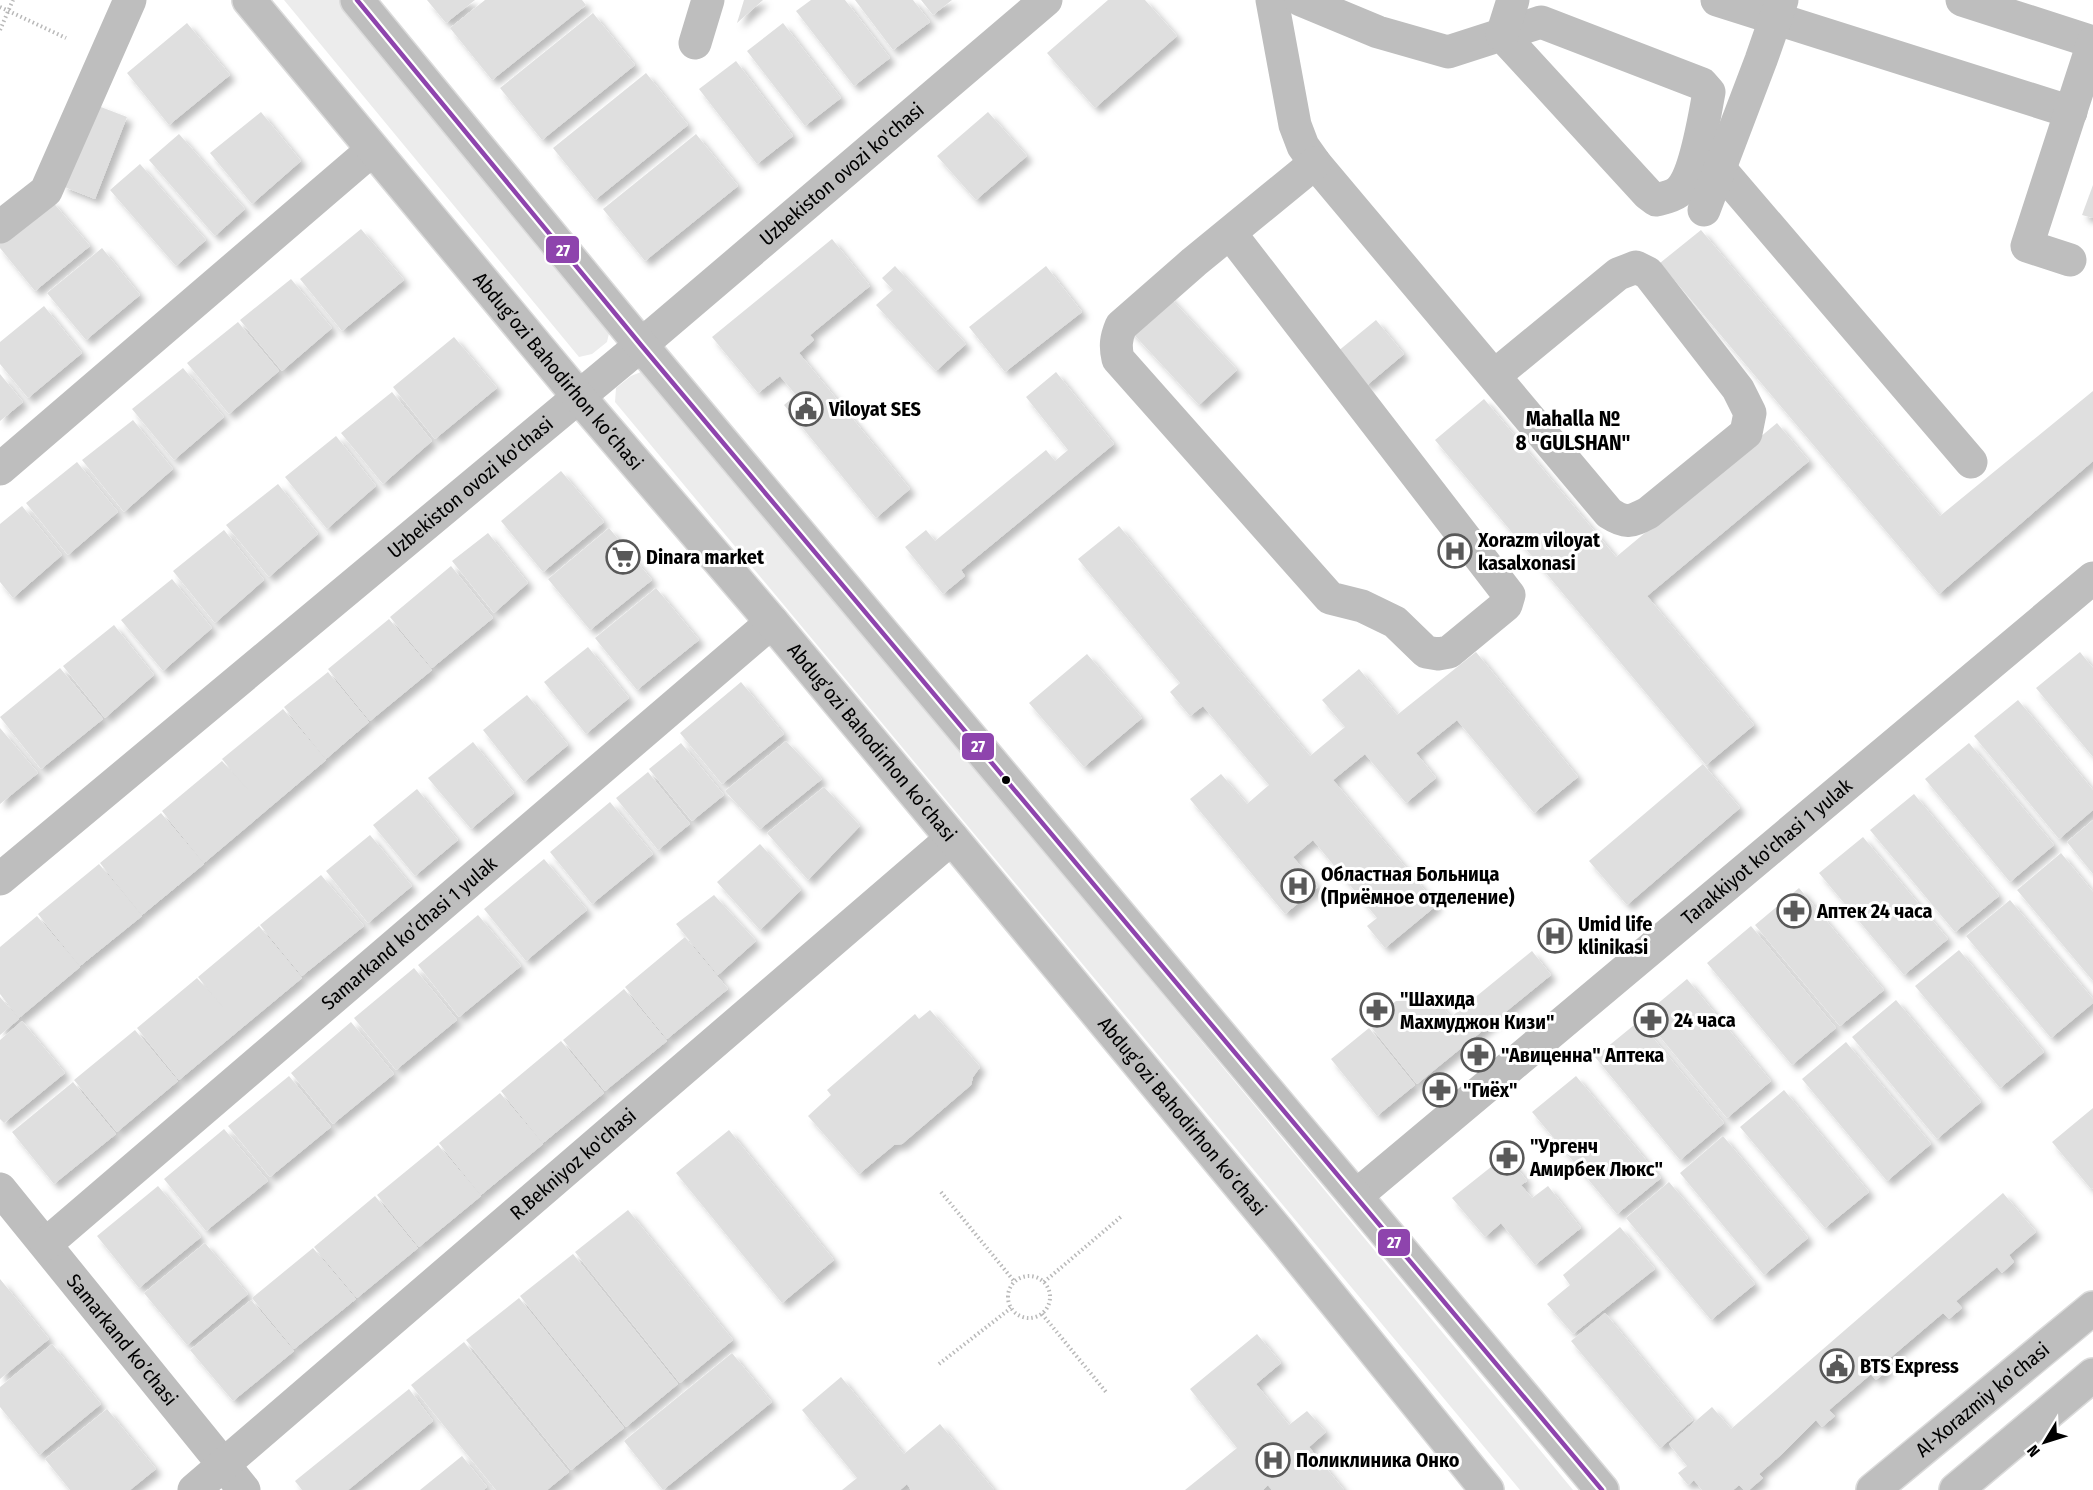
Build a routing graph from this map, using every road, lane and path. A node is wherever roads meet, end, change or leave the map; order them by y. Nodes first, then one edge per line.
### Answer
1 (13, 0) edge
2 (130, 0) edge
3 (249, 0) edge
4 (357, 0) edge
5 (708, 0) edge
6 (1046, 0) edge
7 (1272, 0) edge
8 (1301, 0) edge
9 (1513, 0) edge
10 (1717, 0) edge
11 (1962, 0) edge
12 (0, 7) edge
13 (9, 10) junction
14 (1778, 10) edge
15 (0, 30) edge
16 (1502, 35) junction
17 (66, 38) dead end
18 (695, 43) dead end
19 (2093, 43) edge
20 (2071, 112) junction
21 (372, 150) junction
22 (1315, 163) junction
23 (1720, 169) junction
24 (1704, 210) dead end
25 (0, 226) edge
26 (1230, 233) junction
27 (2070, 260) dead end
28 (641, 345) junction
29 (1494, 376) junction
30 (579, 397) junction
31 (1971, 462) dead end
32 (0, 469) edge
33 (2093, 578) edge
34 (772, 622) junction
35 (952, 838) junction
36 (0, 879) edge
37 (0, 1190) edge
38 (941, 1192) dead end
39 (1356, 1196) junction
40 (1123, 1215) dead end
41 (46, 1244) junction
42 (1014, 1281) junction
43 (1044, 1282) junction
44 (1011, 1308) junction
45 (2093, 1308) edge
46 (1042, 1314) junction
47 (939, 1364) dead end
48 (2093, 1376) edge
49 (1106, 1392) dead end
50 (234, 1478) edge
51 (194, 1490) edge
52 (1487, 1490) edge
53 (1602, 1490) edge
54 (1873, 1490) edge
55 (1956, 1490) edge

1 - 13 path
2 - 25 street
3 - 21 street, Abdug’ozi Bahodirhon ko’chasi
4 - 28 street
5 - 18 street
6 - 28 street, Uzbekiston ovozi ko'chasi
7 - 22 street
8 - 16 street
9 - 16 street
10 - 14 street
11 - 19 street
12 - 13 path
13 - 15 path
13 - 17 path
14 - 20 street
14 - 23 street
16 - 16 street
19 - 20 street
20 - 27 street
21 - 30 street, Abdug’ozi Bahodirhon ko’chasi
21 - 32 street
22 - 26 street
22 - 29 street
23 - 24 street
23 - 31 street
26 - 26 street
28 - 30 street, Uzbekiston ovozi ko'chasi
28 - 39 street
29 - 29 street
30 - 34 street, Abdug’ozi Bahodirhon ko’chasi
30 - 36 street, Uzbekiston ovozi ko'chasi
33 - 39 street, Tarakkiyot ko'chasi 1 yulak
34 - 35 street, Abdug’ozi Bahodirhon ko’chasi
34 - 41 street, Samarkand ko’chasi 1 yulak
35 - 50 street, R.Bekniyoz ko'chasi
35 - 52 street, Abdug’ozi Bahodirhon ko’chasi
37 - 41 street, Samarkand ko’chasi
38 - 42 path
39 - 53 street
40 - 43 path
41 - 50 street, Samarkand ko’chasi
42 - 43 path
42 - 44 path
43 - 46 path
44 - 46 path
44 - 47 path
45 - 54 street, Al-Xorazmiy ko’chasi
46 - 49 path
48 - 55 street
50 - 51 street, R.Bekniyoz ko'chasi

